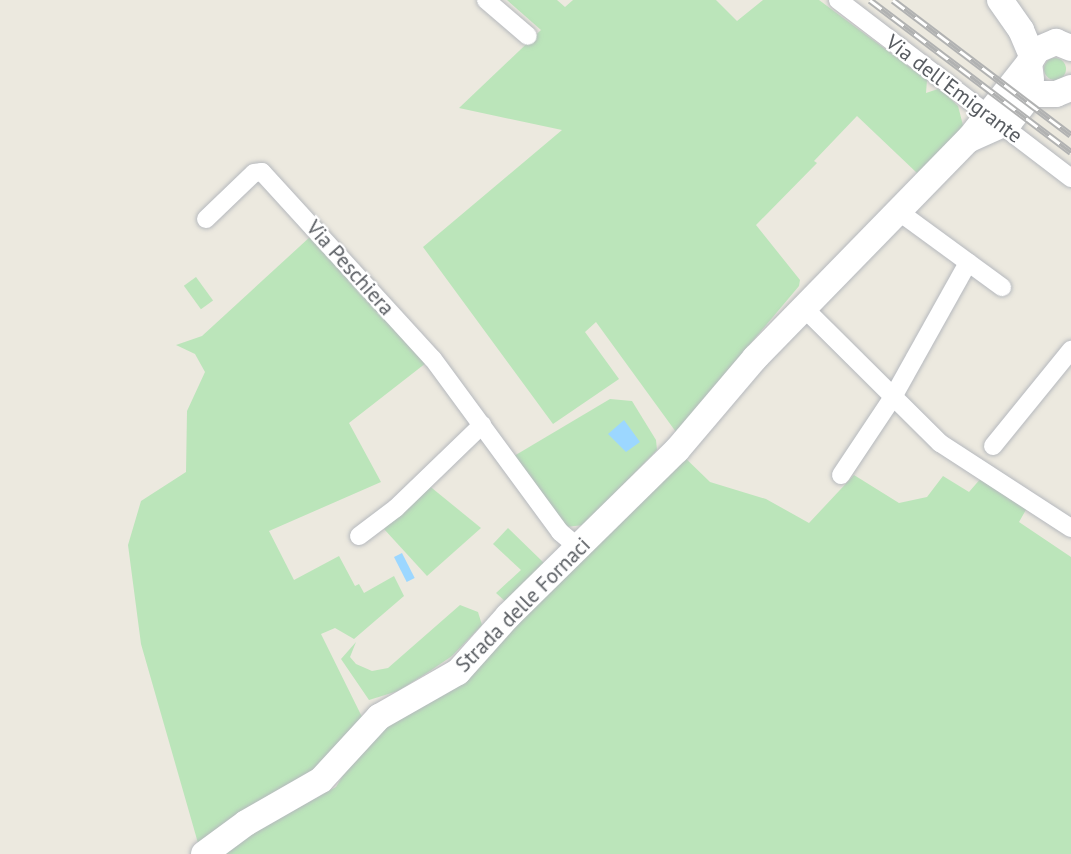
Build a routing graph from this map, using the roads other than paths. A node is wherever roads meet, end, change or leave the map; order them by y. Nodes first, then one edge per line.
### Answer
1 (486, 0) edge
2 (838, 0) edge
3 (1000, 0) edge
4 (1005, 0) edge
5 (528, 36) dead end
6 (1053, 50) edge
7 (1065, 91) edge
8 (994, 120) junction
9 (1071, 178) edge
10 (898, 212) junction
11 (206, 219) dead end
12 (968, 263) junction
13 (1002, 287) dead end
14 (803, 307) junction
15 (1071, 350) edge
16 (892, 397) junction
17 (482, 425) junction
18 (993, 446) dead end
19 (841, 475) dead end
20 (1071, 528) edge
21 (359, 536) dead end
22 (579, 548) junction
23 (204, 854) edge

1 - 5 street
2 - 8 street, Via dell'Emigrante
3 - 6 street
4 - 6 street
6 - 7 street
6 - 8 street, Strada delle Fornaci
7 - 8 street, Strada delle Fornaci
8 - 9 street, Via dell'Emigrante
8 - 10 street, Strada delle Fornaci
10 - 12 street
10 - 14 street, Strada delle Fornaci
11 - 17 street, Via Peschiera
12 - 13 street
12 - 16 street
14 - 16 street
14 - 22 street, Strada delle Fornaci
15 - 18 street
16 - 19 street
16 - 20 street
17 - 21 street
17 - 22 street, Via Peschiera
22 - 23 street, Strada delle Fornaci

